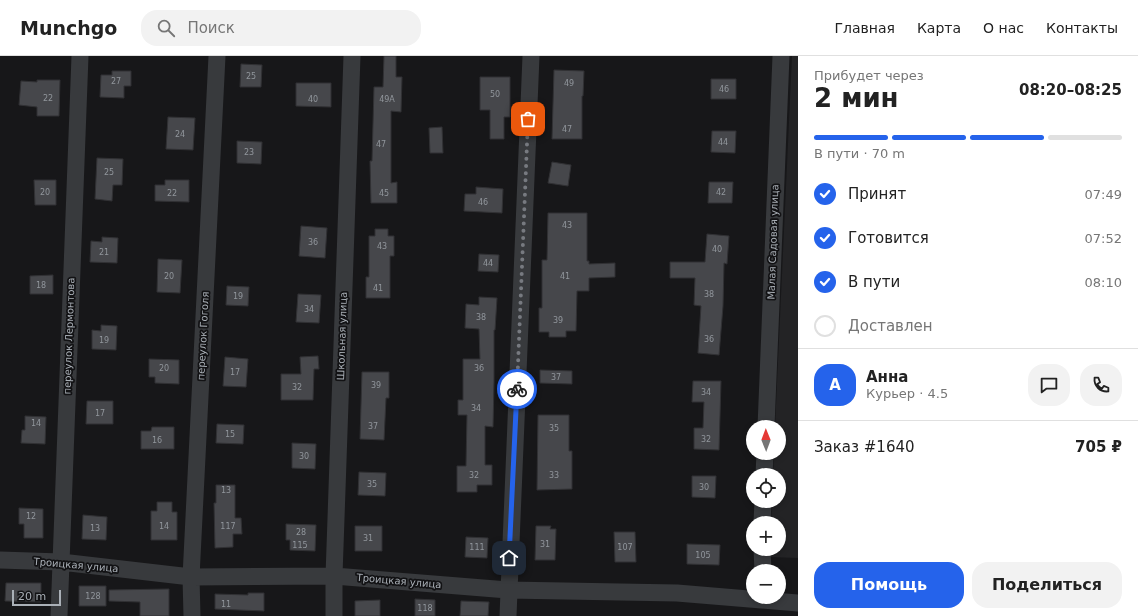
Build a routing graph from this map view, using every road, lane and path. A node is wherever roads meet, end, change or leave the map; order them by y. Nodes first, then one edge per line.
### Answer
1 (80, 56) edge
2 (217, 56) edge
3 (352, 56) edge
4 (531, 56) edge
5 (780, 56) edge
6 (766, 420) edge
7 (0, 560) edge
8 (61, 562) junction
9 (334, 576) junction
10 (191, 577) junction
11 (508, 590) junction
12 (746, 602) edge
13 (786, 603) edge
14 (798, 603) edge
15 (59, 616) edge
16 (192, 616) edge
17 (334, 616) edge
18 (508, 616) edge

1 - 8 street, переулок Лермонтова
2 - 10 street, переулок Гоголя
3 - 9 street, Школьная улица
4 - 11 street
5 - 6 street, Малая Садовая улица
7 - 8 street, Троицкая улица
8 - 10 street, Троицкая улица
8 - 15 street, переулок Лермонтова
9 - 10 street, Троицкая улица
9 - 11 street, Троицкая улица
9 - 17 street, Школьная улица
10 - 16 street, переулок Гоголя
11 - 12 street, Троицкая улица
11 - 18 street
13 - 14 street, Троицкая улица

